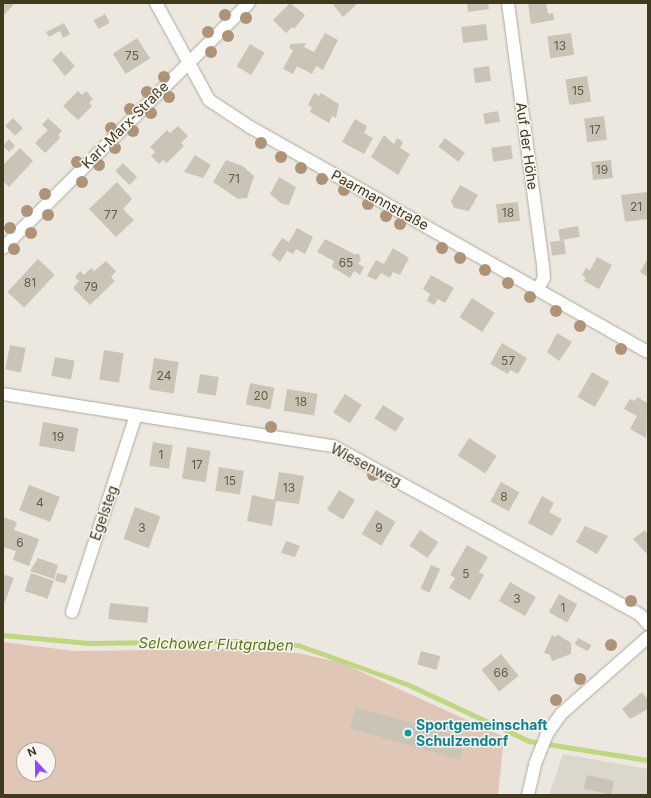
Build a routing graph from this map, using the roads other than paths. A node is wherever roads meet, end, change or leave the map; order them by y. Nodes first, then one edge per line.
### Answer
1 (156, 3) edge
2 (249, 3) edge
3 (508, 3) edge
4 (187, 63) junction
5 (3, 248) edge
6 (538, 288) junction
7 (648, 352) edge
8 (3, 394) edge
9 (136, 415) junction
10 (72, 612) dead end
11 (648, 624) edge
12 (648, 637) edge
13 (528, 795) edge

1 - 4 street, Paarmannstraße
2 - 4 street, Karl-Marx-Straße
3 - 6 street, Auf der Höhe
4 - 5 street, Karl-Marx-Straße
4 - 6 street, Paarmannstraße
6 - 7 street, Paarmannstraße
8 - 9 street, Wiesenweg
9 - 10 street, Egelsteg
9 - 11 street, Wiesenweg
12 - 13 street

